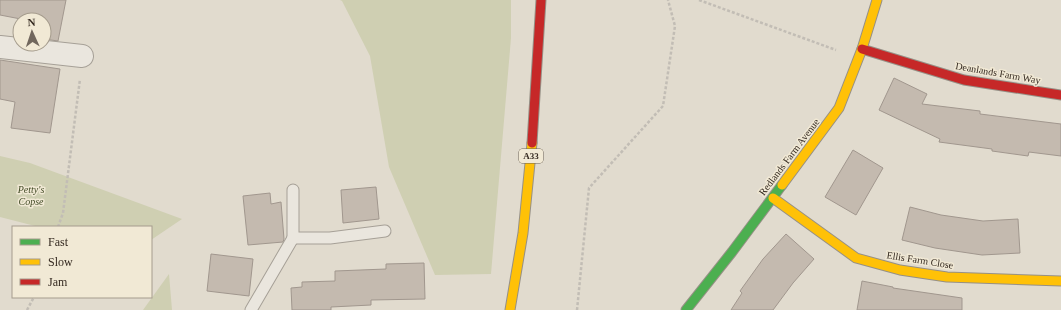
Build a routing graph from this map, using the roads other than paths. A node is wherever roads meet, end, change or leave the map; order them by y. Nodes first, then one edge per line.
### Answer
1 (541, 0) edge
2 (877, 0) edge
3 (0, 47) edge
4 (862, 49) junction
5 (82, 56) road end
6 (1061, 95) edge
7 (293, 190) dead end
8 (772, 198) junction
9 (384, 231) dead end
10 (293, 238) junction
11 (1061, 281) edge
12 (251, 310) edge
13 (510, 310) edge
14 (686, 310) edge

1 - 13 main road, A33
2 - 4 main road, Redlands Farm Avenue
3 - 5 street
4 - 6 main road, Deanlands Farm Way
4 - 8 main road, Redlands Farm Avenue
7 - 10 lane
8 - 11 main road, Ellis Farm Close
8 - 14 main road, Redlands Farm Avenue
9 - 10 lane
10 - 12 lane

